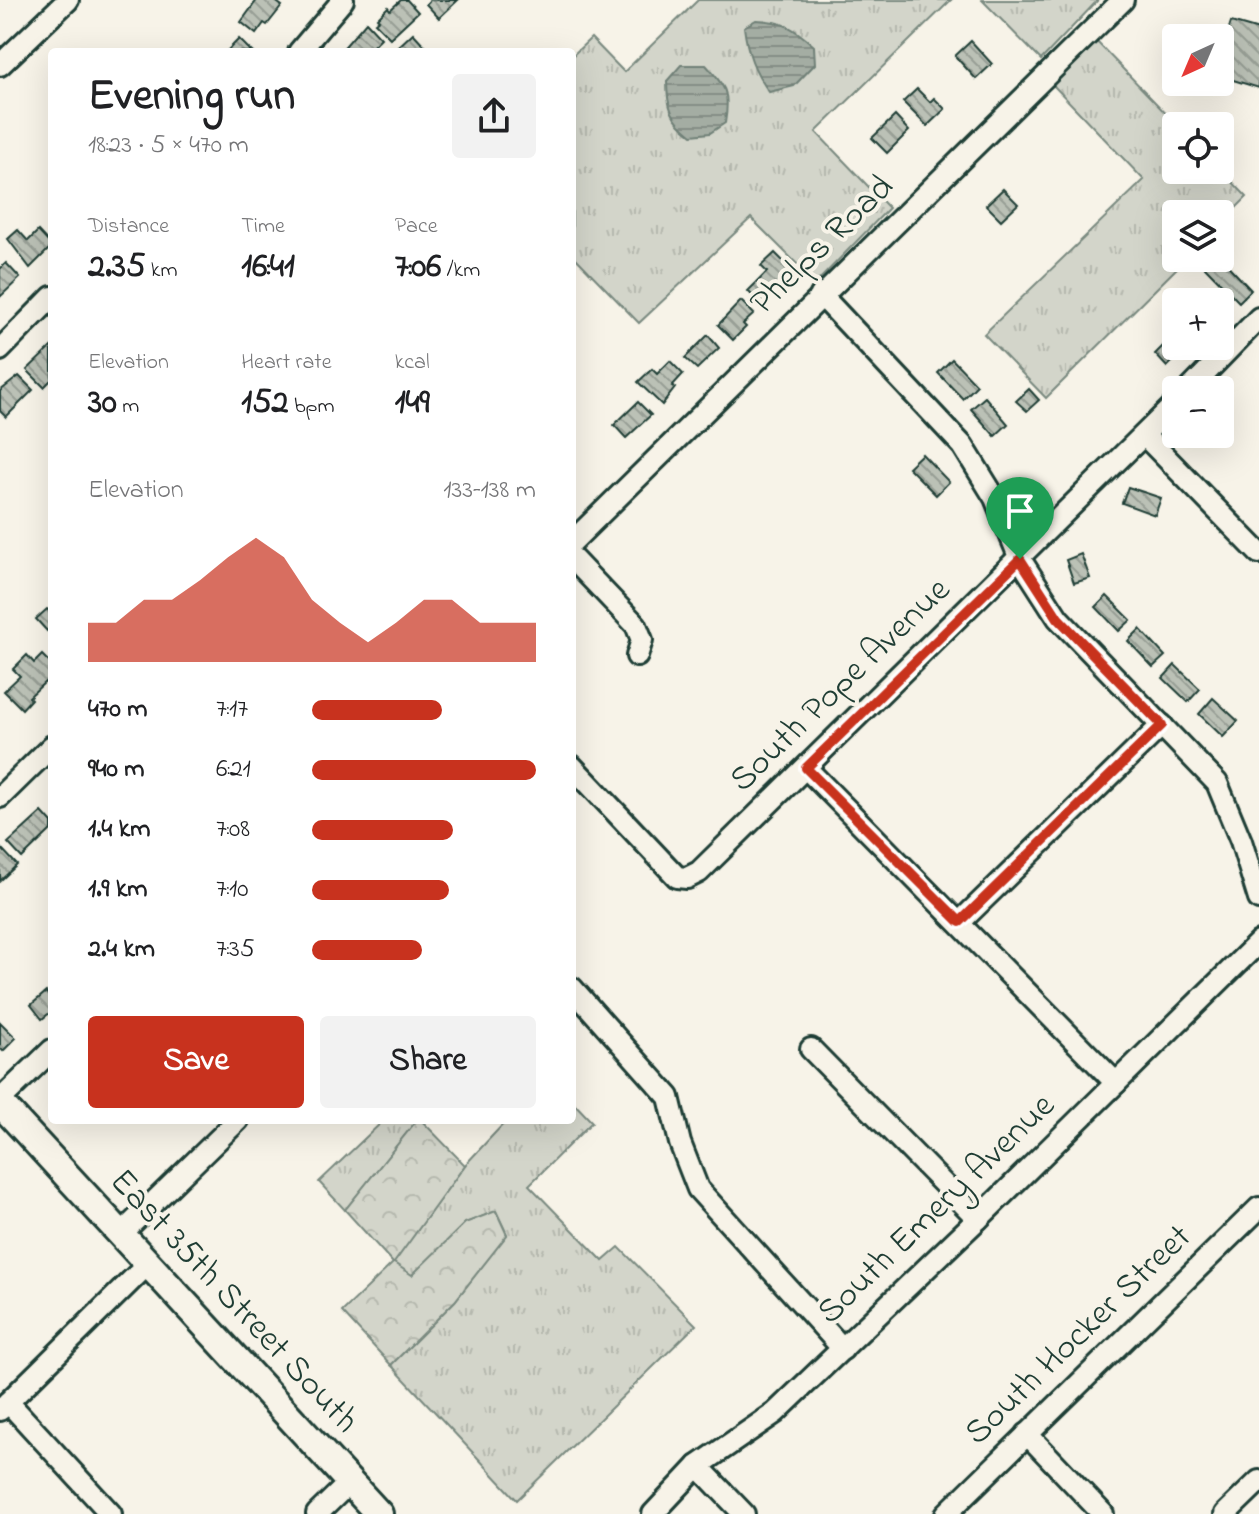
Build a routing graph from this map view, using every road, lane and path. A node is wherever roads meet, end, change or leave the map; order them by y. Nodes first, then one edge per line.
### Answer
1 (68, 0) edge
2 (343, 0) edge
3 (1123, 0) edge
4 (302, 48) edge
5 (0, 65) edge
6 (821, 295) junction
7 (48, 301) edge
8 (1259, 318) edge
9 (0, 350) edge
10 (1203, 376) edge
11 (1162, 417) edge
12 (1144, 435) junction
13 (576, 538) edge
14 (1259, 553) edge
15 (1020, 559) junction
16 (576, 562) edge
17 (637, 656) dead end
18 (1162, 725) junction
19 (48, 750) edge
20 (806, 768) junction
21 (576, 770) edge
22 (0, 797) edge
23 (1259, 899) edge
24 (960, 922) junction
25 (1259, 942) edge
26 (576, 992) edge
27 (811, 1049) dead end
28 (48, 1054) edge
29 (1116, 1083) junction
30 (0, 1102) edge
31 (234, 1124) edge
32 (1259, 1208) edge
33 (978, 1219) junction
34 (121, 1234) junction
35 (149, 1263) junction
36 (843, 1349) junction
37 (4, 1406) edge
38 (1027, 1434) junction
39 (698, 1466) junction
40 (1259, 1481) edge
41 (350, 1482) junction
42 (111, 1514) edge
43 (317, 1514) edge
44 (379, 1514) edge
45 (653, 1514) edge
46 (744, 1514) edge
47 (946, 1514) edge
48 (1103, 1514) edge
49 (1225, 1514) edge

1 - 5 street
2 - 4 street
3 - 6 street, Phelps Road
6 - 13 street, Phelps Road
6 - 15 street
7 - 9 street
8 - 10 street
11 - 12 street, South Pope Avenue
12 - 14 street
12 - 15 street, South Pope Avenue
15 - 18 street
15 - 20 street, South Pope Avenue
16 - 17 street
18 - 23 street
18 - 24 street
19 - 22 street
20 - 21 street, South Pope Avenue
20 - 24 street
24 - 29 street
25 - 29 street, South Emery Avenue
26 - 36 street
27 - 33 street
28 - 30 street
29 - 33 street, South Emery Avenue
30 - 34 main road, East 35th Street South
31 - 34 street
32 - 38 street, South Hocker Street
33 - 36 street, South Emery Avenue
34 - 35 main road, East 35th Street South
35 - 37 street
35 - 41 main road, East 35th Street South
36 - 39 street, South Emery Avenue
37 - 42 street
38 - 47 street, South Hocker Street
38 - 48 street
39 - 45 street, South Emery Avenue
39 - 46 street
40 - 49 street
41 - 43 street
41 - 44 main road, East 35th Street South

